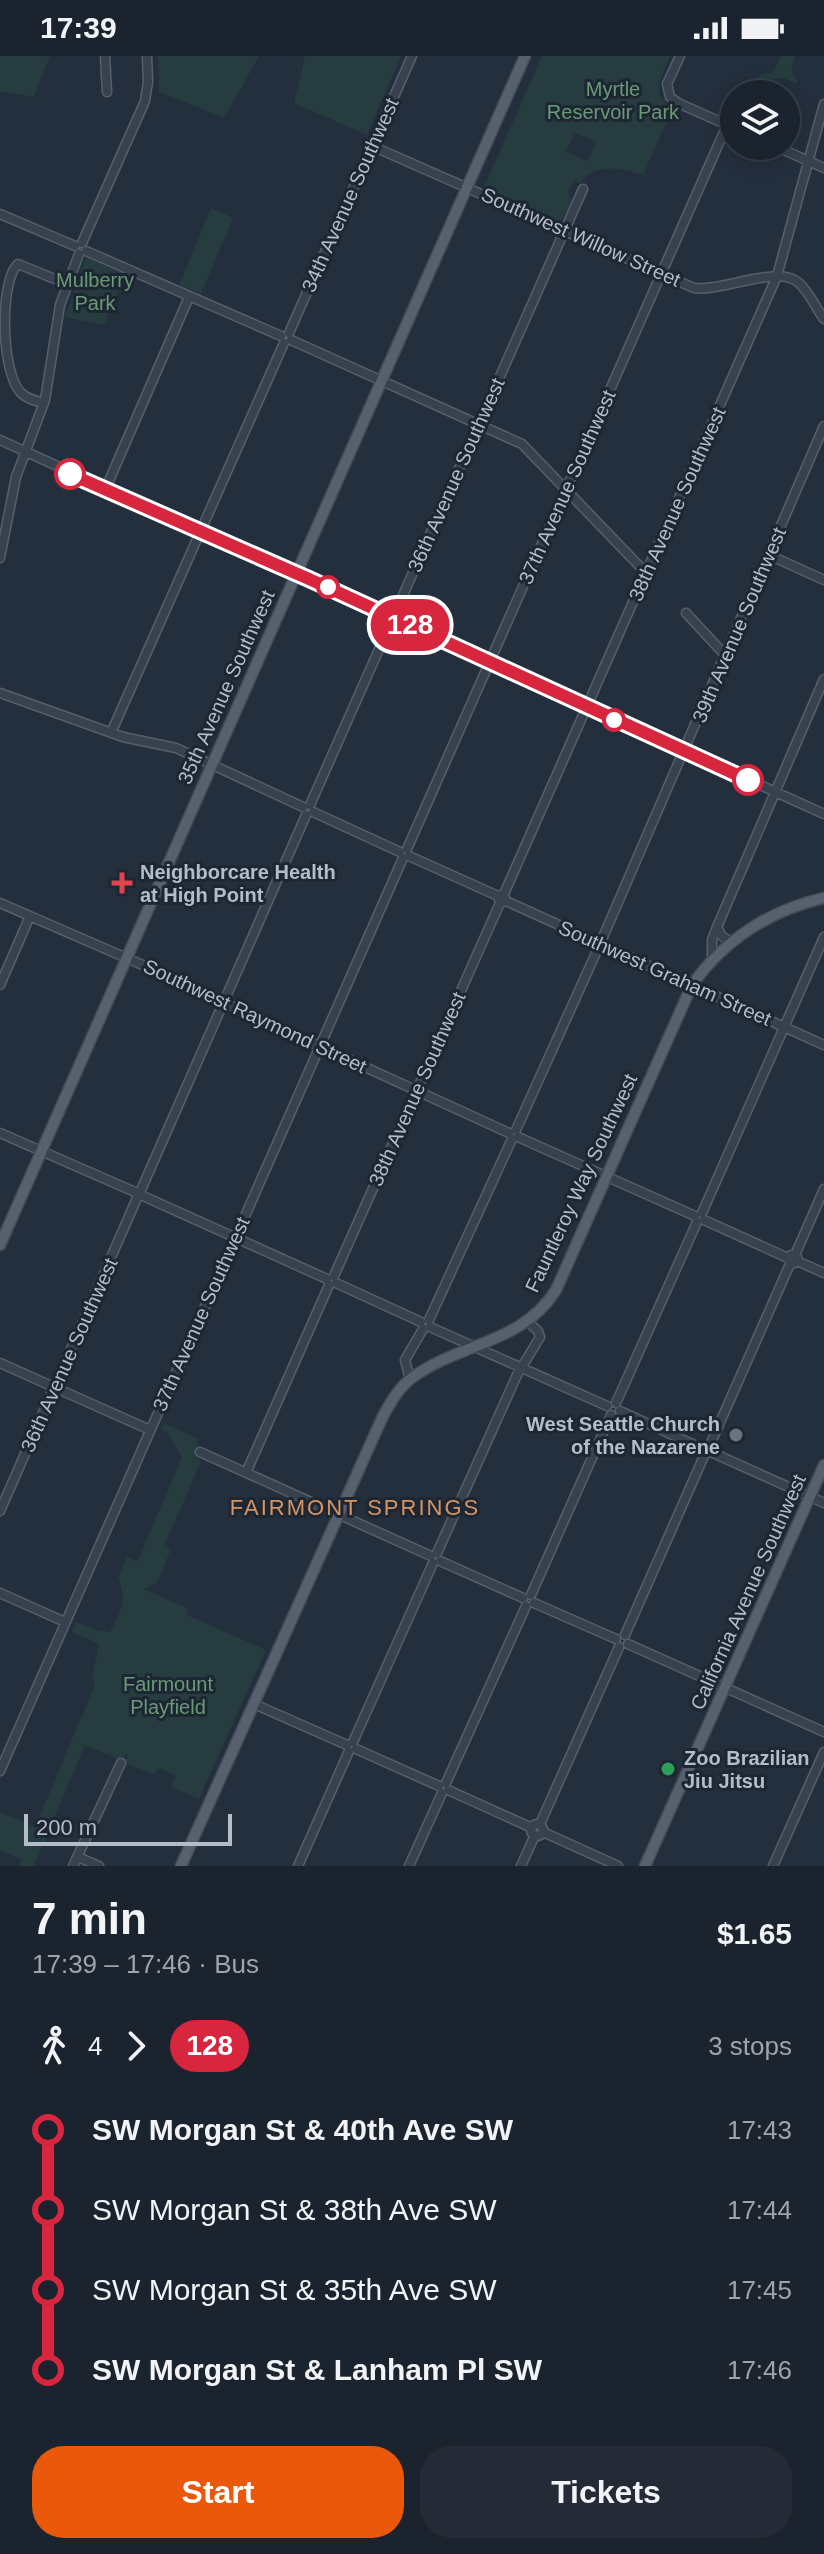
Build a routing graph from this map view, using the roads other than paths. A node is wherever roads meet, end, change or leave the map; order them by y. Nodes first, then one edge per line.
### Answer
1 (105, 56) edge
2 (147, 56) edge
3 (412, 56) edge
4 (525, 56) edge
5 (680, 56) edge
6 (107, 92) dead end
7 (824, 104) edge
8 (720, 121) edge
9 (372, 146) junction
10 (720, 149) edge
11 (800, 157) edge
12 (809, 161) junction
13 (824, 168) edge
14 (468, 187) junction
15 (583, 189) dead end
16 (0, 214) edge
17 (565, 230) junction
18 (81, 249) junction
19 (662, 273) junction
20 (777, 276) junction
21 (67, 284) junction
22 (189, 297) junction
23 (824, 319) edge
24 (286, 338) junction
25 (382, 380) junction
26 (44, 403) junction
27 (480, 423) junction
28 (824, 426) edge
29 (0, 432) edge
30 (0, 440) edge
31 (24, 453) junction
32 (567, 488) junction
33 (105, 490) junction
34 (201, 531) junction
35 (769, 555) junction
36 (0, 558) edge
37 (297, 573) junction
38 (646, 573) junction
39 (824, 580) edge
40 (686, 613) dead end
41 (393, 617) junction
42 (725, 655) junction
43 (490, 662) junction
44 (824, 679) edge
45 (0, 693) edge
46 (587, 707) junction
47 (111, 733) junction
48 (684, 751) junction
49 (211, 764) junction
50 (774, 792) junction
51 (308, 810) junction
52 (824, 814) edge
53 (405, 854) junction
54 (824, 898) edge
55 (502, 899) junction
56 (0, 903) edge
57 (30, 916) junction
58 (717, 927) junction
59 (824, 937) edge
60 (730, 942) junction
61 (600, 944) junction
62 (127, 958) junction
63 (712, 958) junction
64 (0, 985) edge
65 (692, 985) junction
66 (224, 1002) junction
67 (785, 1027) junction
68 (320, 1045) junction
69 (824, 1045) edge
70 (416, 1090) junction
71 (0, 1133) edge
72 (514, 1135) junction
73 (41, 1151) junction
74 (606, 1176) junction
75 (824, 1189) edge
76 (139, 1194) junction
77 (700, 1218) junction
78 (235, 1238) junction
79 (0, 1245) edge
80 (792, 1259) junction
81 (824, 1273) edge
82 (332, 1281) junction
83 (528, 1322) junction
84 (426, 1324) junction
85 (476, 1347) junction
86 (0, 1363) edge
87 (522, 1367) junction
88 (410, 1379) junction
89 (54, 1387) junction
90 (613, 1409) junction
91 (150, 1430) junction
92 (707, 1450) junction
93 (200, 1452) dead end
94 (824, 1465) edge
95 (246, 1473) junction
96 (810, 1497) junction
97 (824, 1503) edge
98 (0, 1511) edge
99 (339, 1515) junction
100 (435, 1558) junction
101 (0, 1593) edge
102 (528, 1600) junction
103 (65, 1622) junction
104 (622, 1641) junction
105 (725, 1687) junction
106 (254, 1704) junction
107 (824, 1732) edge
108 (351, 1747) junction
109 (824, 1752) edge
110 (121, 1763) dead end
111 (0, 1771) edge
112 (444, 1788) junction
113 (537, 1830) junction
114 (76, 1862) edge
115 (99, 1866) edge
116 (181, 1866) edge
117 (298, 1866) edge
118 (409, 1866) edge
119 (521, 1866) edge
120 (618, 1866) edge
121 (645, 1866) edge
122 (773, 1866) edge

1 - 6 street
2 - 18 street
3 - 9 street, 34th Avenue Southwest
4 - 14 main road, 35th Avenue Southwest
5 - 8 street
7 - 12 street, 38th Avenue Southwest
9 - 14 street, Southwest Willow Street
9 - 24 street, 34th Avenue Southwest
10 - 19 street, 37th Avenue Southwest
11 - 12 street
12 - 13 street
12 - 20 street, 38th Avenue Southwest
14 - 17 street, Southwest Willow Street
14 - 25 main road, 35th Avenue Southwest
15 - 17 street, 36th Avenue Southwest
16 - 18 street
17 - 19 street, Southwest Willow Street
17 - 27 street, 36th Avenue Southwest
18 - 21 street
18 - 22 street
19 - 20 street, Southwest Willow Street
19 - 32 street, 37th Avenue Southwest
20 - 23 street
20 - 38 street, 38th Avenue Southwest
21 - 26 street
21 - 26 street
22 - 24 street
22 - 33 street
24 - 25 street
24 - 34 street, 34th Avenue Southwest
25 - 27 street
25 - 37 main road, 35th Avenue Southwest
26 - 31 street
27 - 32 street
27 - 41 street, 36th Avenue Southwest
28 - 35 street, 39th Avenue Southwest
29 - 31 street
30 - 31 street
31 - 33 street
31 - 36 street
32 - 38 street
32 - 43 street, 37th Avenue Southwest
33 - 34 street
34 - 37 street
34 - 47 street, 34th Avenue Southwest
35 - 39 street
35 - 42 street, 39th Avenue Southwest
37 - 41 street
37 - 49 main road, 35th Avenue Southwest
38 - 46 street, 38th Avenue Southwest
40 - 42 street
41 - 43 street
41 - 51 street, 36th Avenue Southwest
42 - 48 street, 39th Avenue Southwest
43 - 46 street
43 - 53 street, 37th Avenue Southwest
44 - 50 street
45 - 47 street, Southwest Graham Street
46 - 48 street
46 - 55 street, 38th Avenue Southwest
47 - 49 street, Southwest Graham Street
48 - 50 street
48 - 61 street, 39th Avenue Southwest
49 - 51 street, Southwest Graham Street
49 - 62 main road, 35th Avenue Southwest
50 - 52 street
50 - 58 street
51 - 53 street, Southwest Graham Street
51 - 66 street, 36th Avenue Southwest
53 - 55 street, Southwest Graham Street
53 - 68 street, 37th Avenue Southwest
54 - 60 main road, Fauntleroy Way Southwest
55 - 61 street, Southwest Graham Street
55 - 70 street, 38th Avenue Southwest
56 - 57 street, Southwest Raymond Street
57 - 62 street, Southwest Raymond Street
57 - 64 street
58 - 60 street
58 - 63 street
59 - 67 street
60 - 63 main road, Fauntleroy Way Southwest
61 - 65 street, Southwest Graham Street
61 - 72 street, 39th Avenue Southwest
62 - 66 street, Southwest Raymond Street
62 - 73 main road, 35th Avenue Southwest
63 - 65 main road, Fauntleroy Way Southwest
65 - 67 street, Southwest Graham Street
65 - 74 main road, Fauntleroy Way Southwest
66 - 68 street, Southwest Raymond Street
66 - 76 street, 36th Avenue Southwest
67 - 69 street, Southwest Graham Street
67 - 77 street
68 - 70 street, Southwest Raymond Street
68 - 78 street, 37th Avenue Southwest
70 - 72 street, Southwest Raymond Street
70 - 82 street, 38th Avenue Southwest
71 - 73 street
72 - 74 street, Southwest Raymond Street
72 - 84 street, 39th Avenue Southwest
73 - 76 street
73 - 79 main road, 35th Avenue Southwest
74 - 77 street, Southwest Raymond Street
74 - 83 main road, Fauntleroy Way Southwest
75 - 80 street
76 - 78 street
76 - 89 street, 36th Avenue Southwest
77 - 80 street, Southwest Raymond Street
77 - 90 street
78 - 82 street
78 - 91 street, 37th Avenue Southwest
80 - 81 street, Southwest Raymond Street
80 - 92 street
82 - 84 street
82 - 95 street, 38th Avenue Southwest
83 - 85 main road, Fauntleroy Way Southwest
83 - 87 street
84 - 85 street
84 - 88 street, 39th Avenue Southwest
85 - 87 street
85 - 88 main road, Fauntleroy Way Southwest
86 - 89 street
87 - 90 street
87 - 100 street
88 - 99 main road, Fauntleroy Way Southwest
89 - 91 street
89 - 98 street, 36th Avenue Southwest
90 - 92 street
90 - 102 street
91 - 103 street, 37th Avenue Southwest
92 - 96 street
92 - 104 street
93 - 95 street
94 - 96 main road, California Avenue Southwest
95 - 99 street
96 - 97 street
96 - 105 main road, California Avenue Southwest
99 - 100 street
99 - 106 main road, Fauntleroy Way Southwest
100 - 102 street
100 - 108 street
101 - 103 street
102 - 104 street
102 - 112 street
103 - 111 street, 37th Avenue Southwest
104 - 105 street
104 - 113 street
105 - 107 street
105 - 121 main road, California Avenue Southwest
106 - 108 street
106 - 116 main road, Fauntleroy Way Southwest
108 - 112 street
108 - 117 street
109 - 122 street
110 - 114 street
112 - 113 street
112 - 118 street
113 - 119 street
113 - 120 street
114 - 115 street

